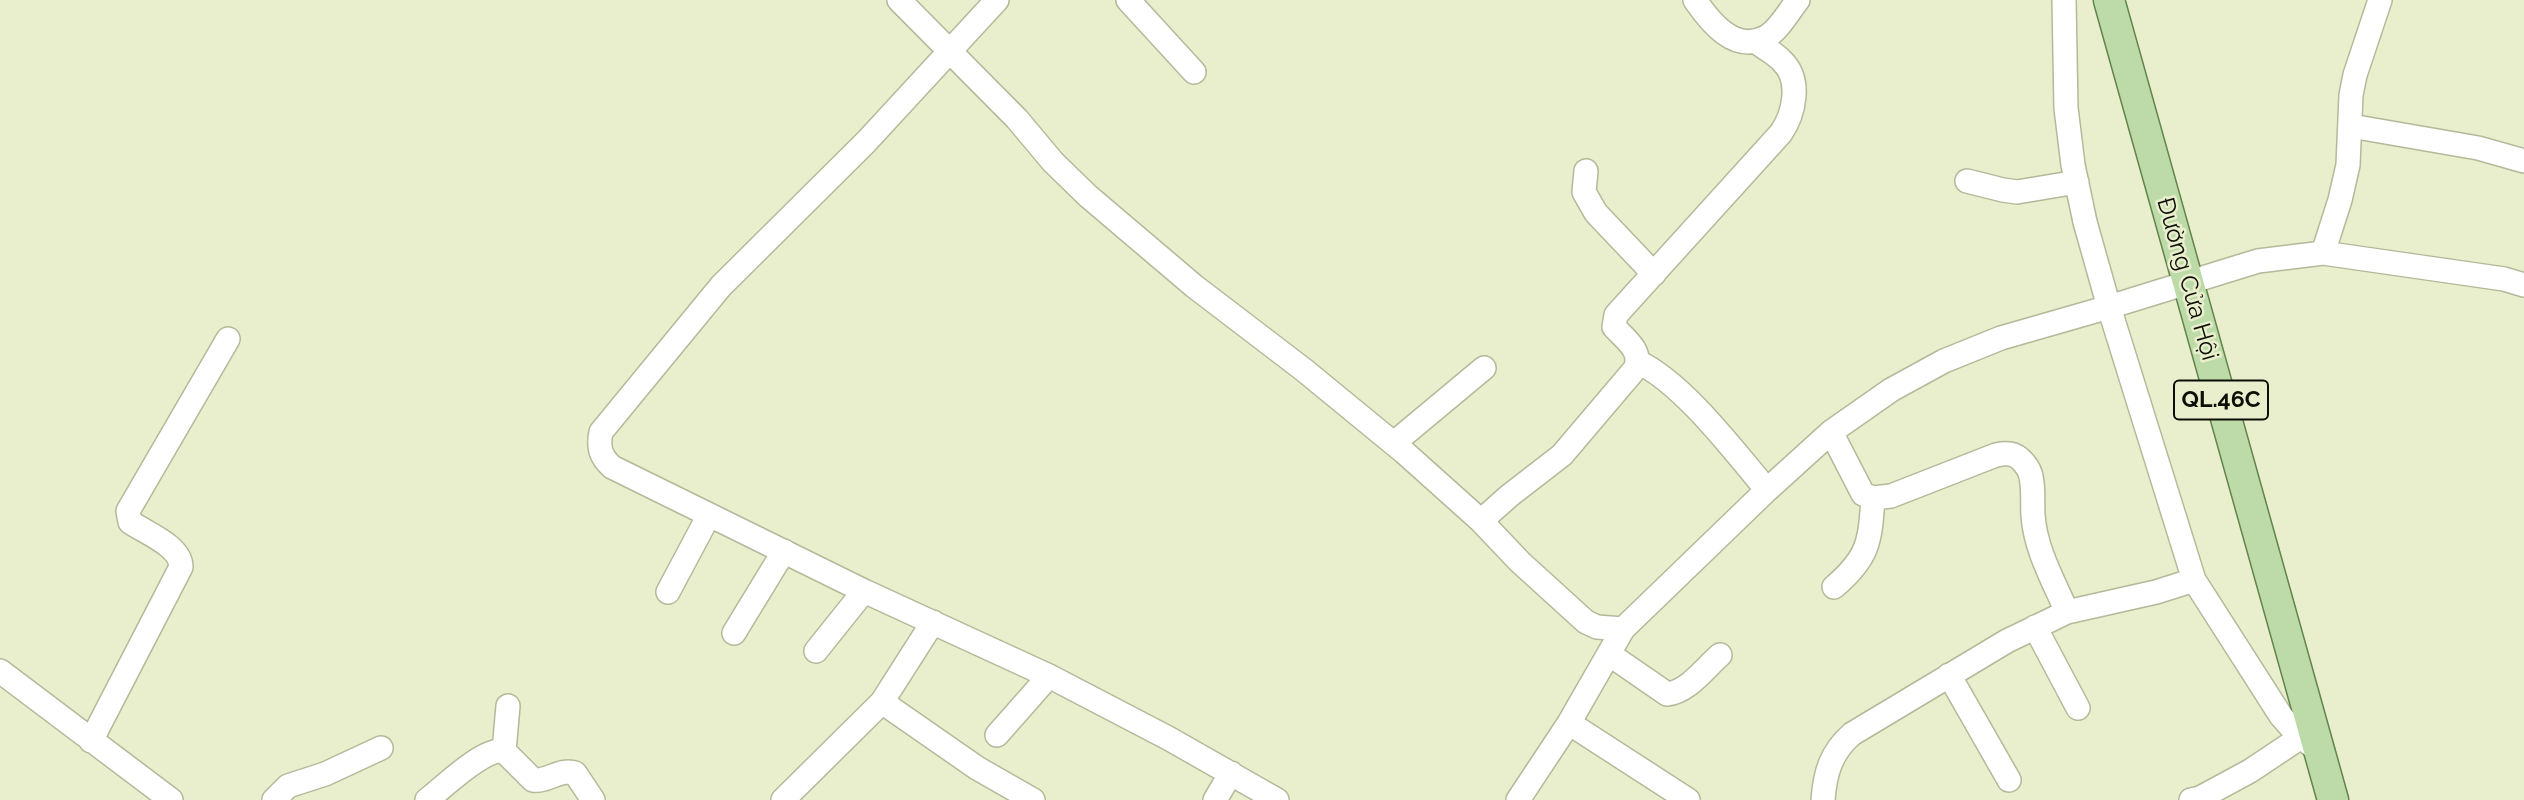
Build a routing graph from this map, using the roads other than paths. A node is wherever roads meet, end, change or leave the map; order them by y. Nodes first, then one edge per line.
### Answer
1 (899, 0) edge
2 (996, 0) edge
3 (1128, 0) edge
4 (1695, 0) edge
5 (1798, 0) edge
6 (2064, 0) edge
7 (2109, 0) edge
8 (2380, 0) edge
9 (1755, 41) junction
10 (951, 52) junction
11 (1194, 72) dead end
12 (2351, 126) junction
13 (2524, 160) edge
14 (1586, 171) dead end
15 (1968, 181) dead end
16 (2077, 182) junction
17 (2323, 253) junction
18 (1654, 275) junction
19 (2188, 282) junction
20 (2524, 285) edge
21 (2109, 307) junction
22 (228, 339) dead end
23 (1638, 362) junction
24 (1484, 368) dead end
25 (1831, 432) junction
26 (1394, 443) junction
27 (1767, 490) junction
28 (1873, 498) junction
29 (709, 515) junction
30 (1481, 521) junction
31 (784, 551) junction
32 (2194, 580) junction
33 (1834, 587) dead end
34 (864, 591) junction
35 (667, 592) dead end
36 (2067, 612) junction
37 (933, 622) junction
38 (2035, 627) junction
39 (1623, 629) junction
40 (734, 633) dead end
41 (816, 651) dead end
42 (1609, 654) junction
43 (1720, 655) dead end
44 (0, 671) edge
45 (1949, 675) junction
46 (1049, 676) junction
47 (882, 702) junction
48 (509, 706) dead end
49 (2078, 708) dead end
50 (1569, 723) junction
51 (998, 735) dead end
52 (91, 741) junction
53 (2310, 744) junction
54 (381, 748) dead end
55 (504, 751) junction
56 (1231, 773) junction
57 (2009, 780) dead end
58 (171, 800) edge
59 (274, 800) edge
60 (427, 800) edge
61 (593, 800) edge
62 (783, 800) edge
63 (1032, 800) edge
64 (1215, 800) edge
65 (1277, 800) edge
66 (1518, 800) edge
67 (1689, 800) edge
68 (1823, 800) edge
69 (2190, 800) edge
70 (2333, 800) edge

1 - 10 street
2 - 10 street
3 - 11 street
4 - 9 street
5 - 9 street
6 - 16 street
7 - 19 main road, Đường Cửa Hội / QL.46C
8 - 12 street
9 - 18 street
10 - 26 street
10 - 29 street
12 - 13 street
12 - 17 street
14 - 18 street
15 - 16 street
16 - 21 street
17 - 19 street
17 - 20 street
18 - 23 street
19 - 21 street
19 - 53 main road, Đường Cửa Hội / QL.46C
21 - 25 street
21 - 32 street
22 - 52 street
23 - 27 street
23 - 30 street
24 - 26 street
25 - 27 street
25 - 28 street
26 - 30 street
27 - 39 street
28 - 33 street
28 - 36 street
29 - 31 street
29 - 35 street
30 - 39 street
31 - 34 street
31 - 40 street
32 - 36 street
32 - 53 street
34 - 37 street
34 - 41 street
36 - 38 street
37 - 46 street
37 - 47 street
38 - 45 street
38 - 49 street
39 - 42 street
42 - 43 street
42 - 50 street
44 - 52 street
45 - 57 street
45 - 68 street
46 - 51 street
46 - 56 street
47 - 62 street
47 - 63 street
48 - 55 street
50 - 66 street
50 - 67 street
52 - 58 street
53 - 69 street
53 - 70 main road, Đường Cửa Hội / QL.46C
54 - 59 street
55 - 60 street
55 - 61 street
56 - 64 street
56 - 65 street

